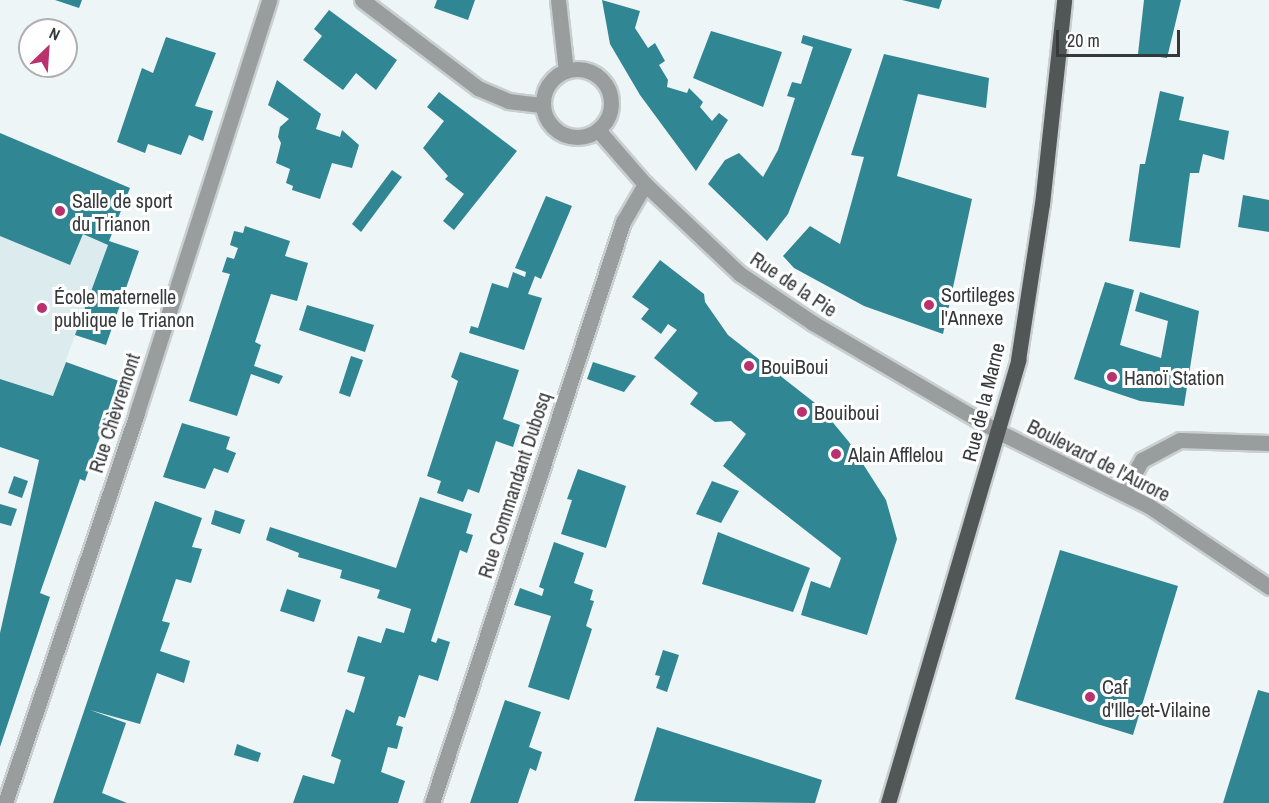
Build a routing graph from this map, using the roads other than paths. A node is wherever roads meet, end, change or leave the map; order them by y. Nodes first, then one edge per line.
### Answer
1 (269, 0) edge
2 (362, 0) edge
3 (558, 0) edge
4 (1064, 0) edge
5 (566, 71) junction
6 (543, 105) junction
7 (598, 130) junction
8 (645, 184) junction
9 (999, 432) junction
10 (1269, 443) edge
11 (1124, 492) junction
12 (1269, 587) edge
13 (5, 803) edge
14 (432, 803) edge
15 (888, 803) edge

1 - 13 street, Rue Chèvremont
2 - 6 street
3 - 5 street
4 - 9 main road, Rue de la Marne
5 - 6 street
5 - 7 street
6 - 7 street
7 - 8 street, Rue de la Pie
8 - 9 street, Rue de la Pie
8 - 14 street, Rue Commandant Dubosq
9 - 11 street, Boulevard de l'Aurore
9 - 15 main road, Rue de la Marne
10 - 11 street
11 - 12 street, Boulevard de l'Aurore

